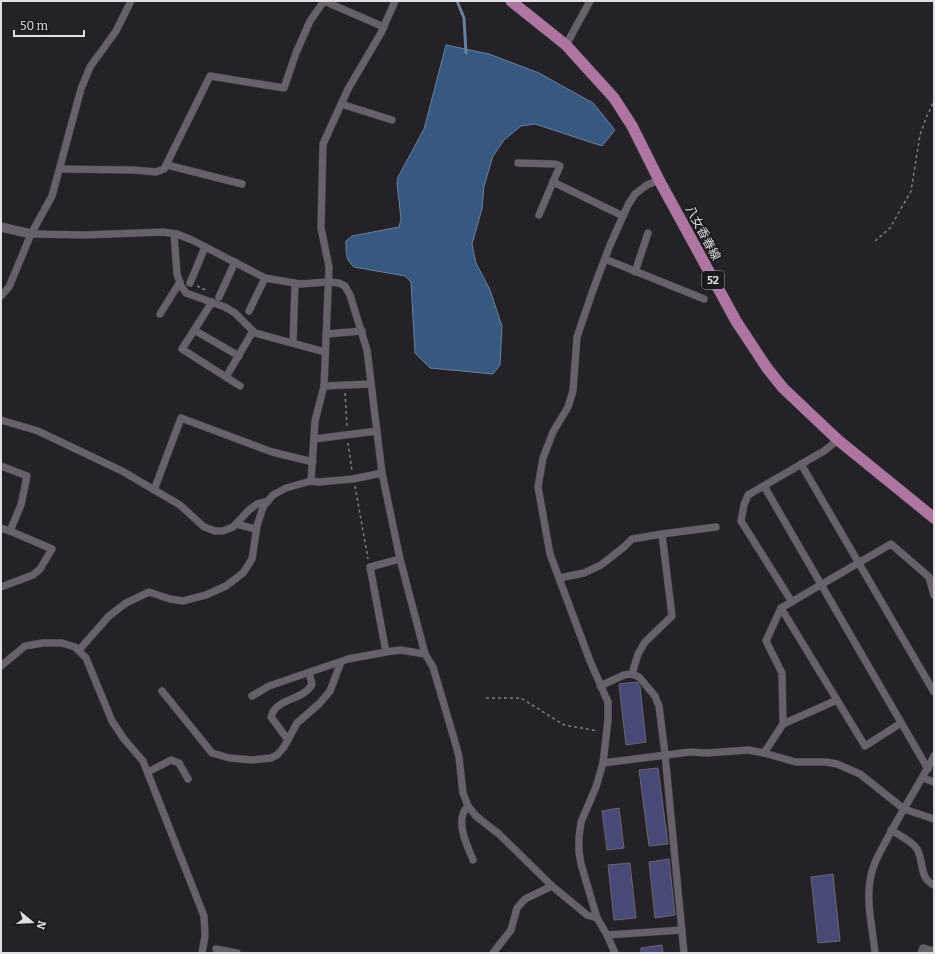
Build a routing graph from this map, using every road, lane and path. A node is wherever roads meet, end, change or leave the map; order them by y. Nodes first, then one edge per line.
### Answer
1 (131, 1) edge
2 (324, 1) edge
3 (395, 1) edge
4 (511, 1) edge
5 (590, 1) edge
6 (384, 27) junction
7 (566, 45) junction
8 (934, 101) edge
9 (341, 104) junction
10 (392, 120) dead end
11 (518, 163) dead end
12 (167, 165) junction
13 (60, 169) junction
14 (659, 180) junction
15 (553, 182) junction
16 (242, 184) dead end
17 (539, 215) dead end
18 (623, 216) junction
19 (1, 228) edge
20 (648, 233) dead end
21 (31, 234) junction
22 (174, 234) junction
23 (875, 241) dead end
24 (205, 247) junction
25 (605, 259) junction
26 (235, 262) junction
27 (635, 272) junction
28 (265, 278) junction
29 (180, 282) junction
30 (328, 282) junction
31 (190, 283) dead end
32 (295, 284) junction
33 (1, 296) edge
34 (219, 297) dead end
35 (704, 299) dead end
36 (212, 302) junction
37 (249, 311) dead end
38 (160, 314) dead end
39 (194, 330) junction
40 (253, 331) junction
41 (362, 331) junction
42 (326, 334) junction
43 (293, 343) junction
44 (325, 352) junction
45 (239, 356) junction
46 (226, 377) junction
47 (371, 384) junction
48 (240, 386) dead end
49 (324, 386) junction
50 (1, 420) edge
51 (377, 432) junction
52 (314, 439) junction
53 (838, 440) junction
54 (313, 462) junction
55 (801, 464) junction
56 (1, 466) edge
57 (382, 473) junction
58 (311, 480) junction
59 (764, 486) junction
60 (154, 490) junction
61 (268, 501) junction
62 (934, 518) edge
63 (236, 524) junction
64 (716, 527) dead end
65 (1, 528) edge
66 (256, 529) junction
67 (10, 531) junction
68 (662, 534) junction
69 (400, 559) junction
70 (858, 564) junction
71 (559, 578) junction
72 (821, 585) junction
73 (1, 587) edge
74 (934, 595) edge
75 (792, 602) junction
76 (781, 608) junction
77 (78, 650) junction
78 (386, 652) junction
79 (426, 654) junction
80 (341, 662) junction
81 (1, 666) edge
82 (309, 674) junction
83 (632, 674) junction
84 (600, 686) junction
85 (162, 691) dead end
86 (934, 692) edge
87 (252, 696) dead end
88 (486, 698) dead end
89 (837, 700) junction
90 (901, 723) junction
91 (783, 724) junction
92 (606, 733) junction
93 (288, 740) junction
94 (764, 753) junction
95 (665, 754) junction
96 (934, 756) edge
97 (603, 763) junction
98 (928, 769) junction
99 (148, 772) junction
100 (923, 778) junction
101 (188, 779) dead end
102 (934, 782) edge
103 (468, 806) junction
104 (904, 809) junction
105 (934, 819) edge
106 (891, 830) junction
107 (473, 860) dead end
108 (934, 885) edge
109 (552, 886) junction
110 (597, 918) junction
111 (682, 930) junction
112 (608, 935) junction
113 (216, 949) dead end
114 (934, 951) edge
115 (202, 953) edge
116 (237, 953) edge
117 (493, 953) edge
118 (615, 953) edge
119 (684, 953) edge
120 (875, 953) edge
121 (921, 953) edge

1 - 13 street
2 - 6 street
2 - 12 street
3 - 6 street
4 - 7 main road, 八女香春線 / 52
5 - 7 street
6 - 9 street
7 - 14 main road, 八女香春線 / 52
8 - 23 path
9 - 10 street
9 - 30 street
11 - 15 street
12 - 13 street
12 - 16 street
13 - 21 street
14 - 18 street
14 - 53 main road, 八女香春線 / 52
15 - 17 street
15 - 18 street
18 - 25 street
19 - 21 street
20 - 27 street
21 - 22 street
21 - 33 street
22 - 24 street
22 - 29 street
24 - 26 street
24 - 31 street
25 - 27 street
25 - 71 street
26 - 28 street
26 - 34 street
27 - 35 street
28 - 32 street
28 - 37 street
29 - 36 street
29 - 38 street
30 - 32 street
30 - 41 street
30 - 42 street
32 - 43 street
36 - 39 street
36 - 40 street
39 - 45 street
39 - 46 street
40 - 43 street
40 - 45 street
41 - 42 street
41 - 47 street
42 - 44 street
43 - 44 street
44 - 49 street
45 - 46 street
46 - 48 street
47 - 49 street
47 - 51 street
49 - 52 street
50 - 60 street
51 - 52 street
51 - 57 street
52 - 54 street
53 - 55 street
53 - 62 main road, 八女香春線 / 52
54 - 58 street
54 - 60 street
55 - 59 street
55 - 70 street
56 - 67 street
57 - 58 street
57 - 69 street
58 - 61 street
59 - 72 street
59 - 75 street
60 - 63 street
61 - 63 street
61 - 66 street
63 - 66 street
64 - 68 street
65 - 67 street
66 - 77 street
67 - 73 street
68 - 71 street
68 - 83 street
69 - 78 street
69 - 79 street
70 - 72 street
70 - 74 street
70 - 86 street
71 - 84 street
72 - 75 street
72 - 90 street
75 - 76 street
76 - 89 street
76 - 91 street
77 - 81 street
77 - 99 street
78 - 79 street
78 - 80 street
79 - 103 street
80 - 82 street
80 - 93 street
82 - 87 street
82 - 93 street
83 - 84 street
83 - 95 street
84 - 92 street
85 - 93 street
88 - 92 path
89 - 90 street
89 - 91 street
90 - 98 street
91 - 94 street
92 - 97 street
94 - 95 street
94 - 104 street
95 - 97 street
95 - 111 street
96 - 98 street
97 - 110 street
98 - 100 street
99 - 101 street
99 - 115 street
100 - 102 street
100 - 104 street
103 - 107 street
103 - 109 street
104 - 105 street
104 - 106 street
106 - 108 street
106 - 120 street
109 - 110 street
109 - 117 street
110 - 112 street
111 - 112 street
111 - 119 street
112 - 118 street
113 - 116 street
114 - 121 street

